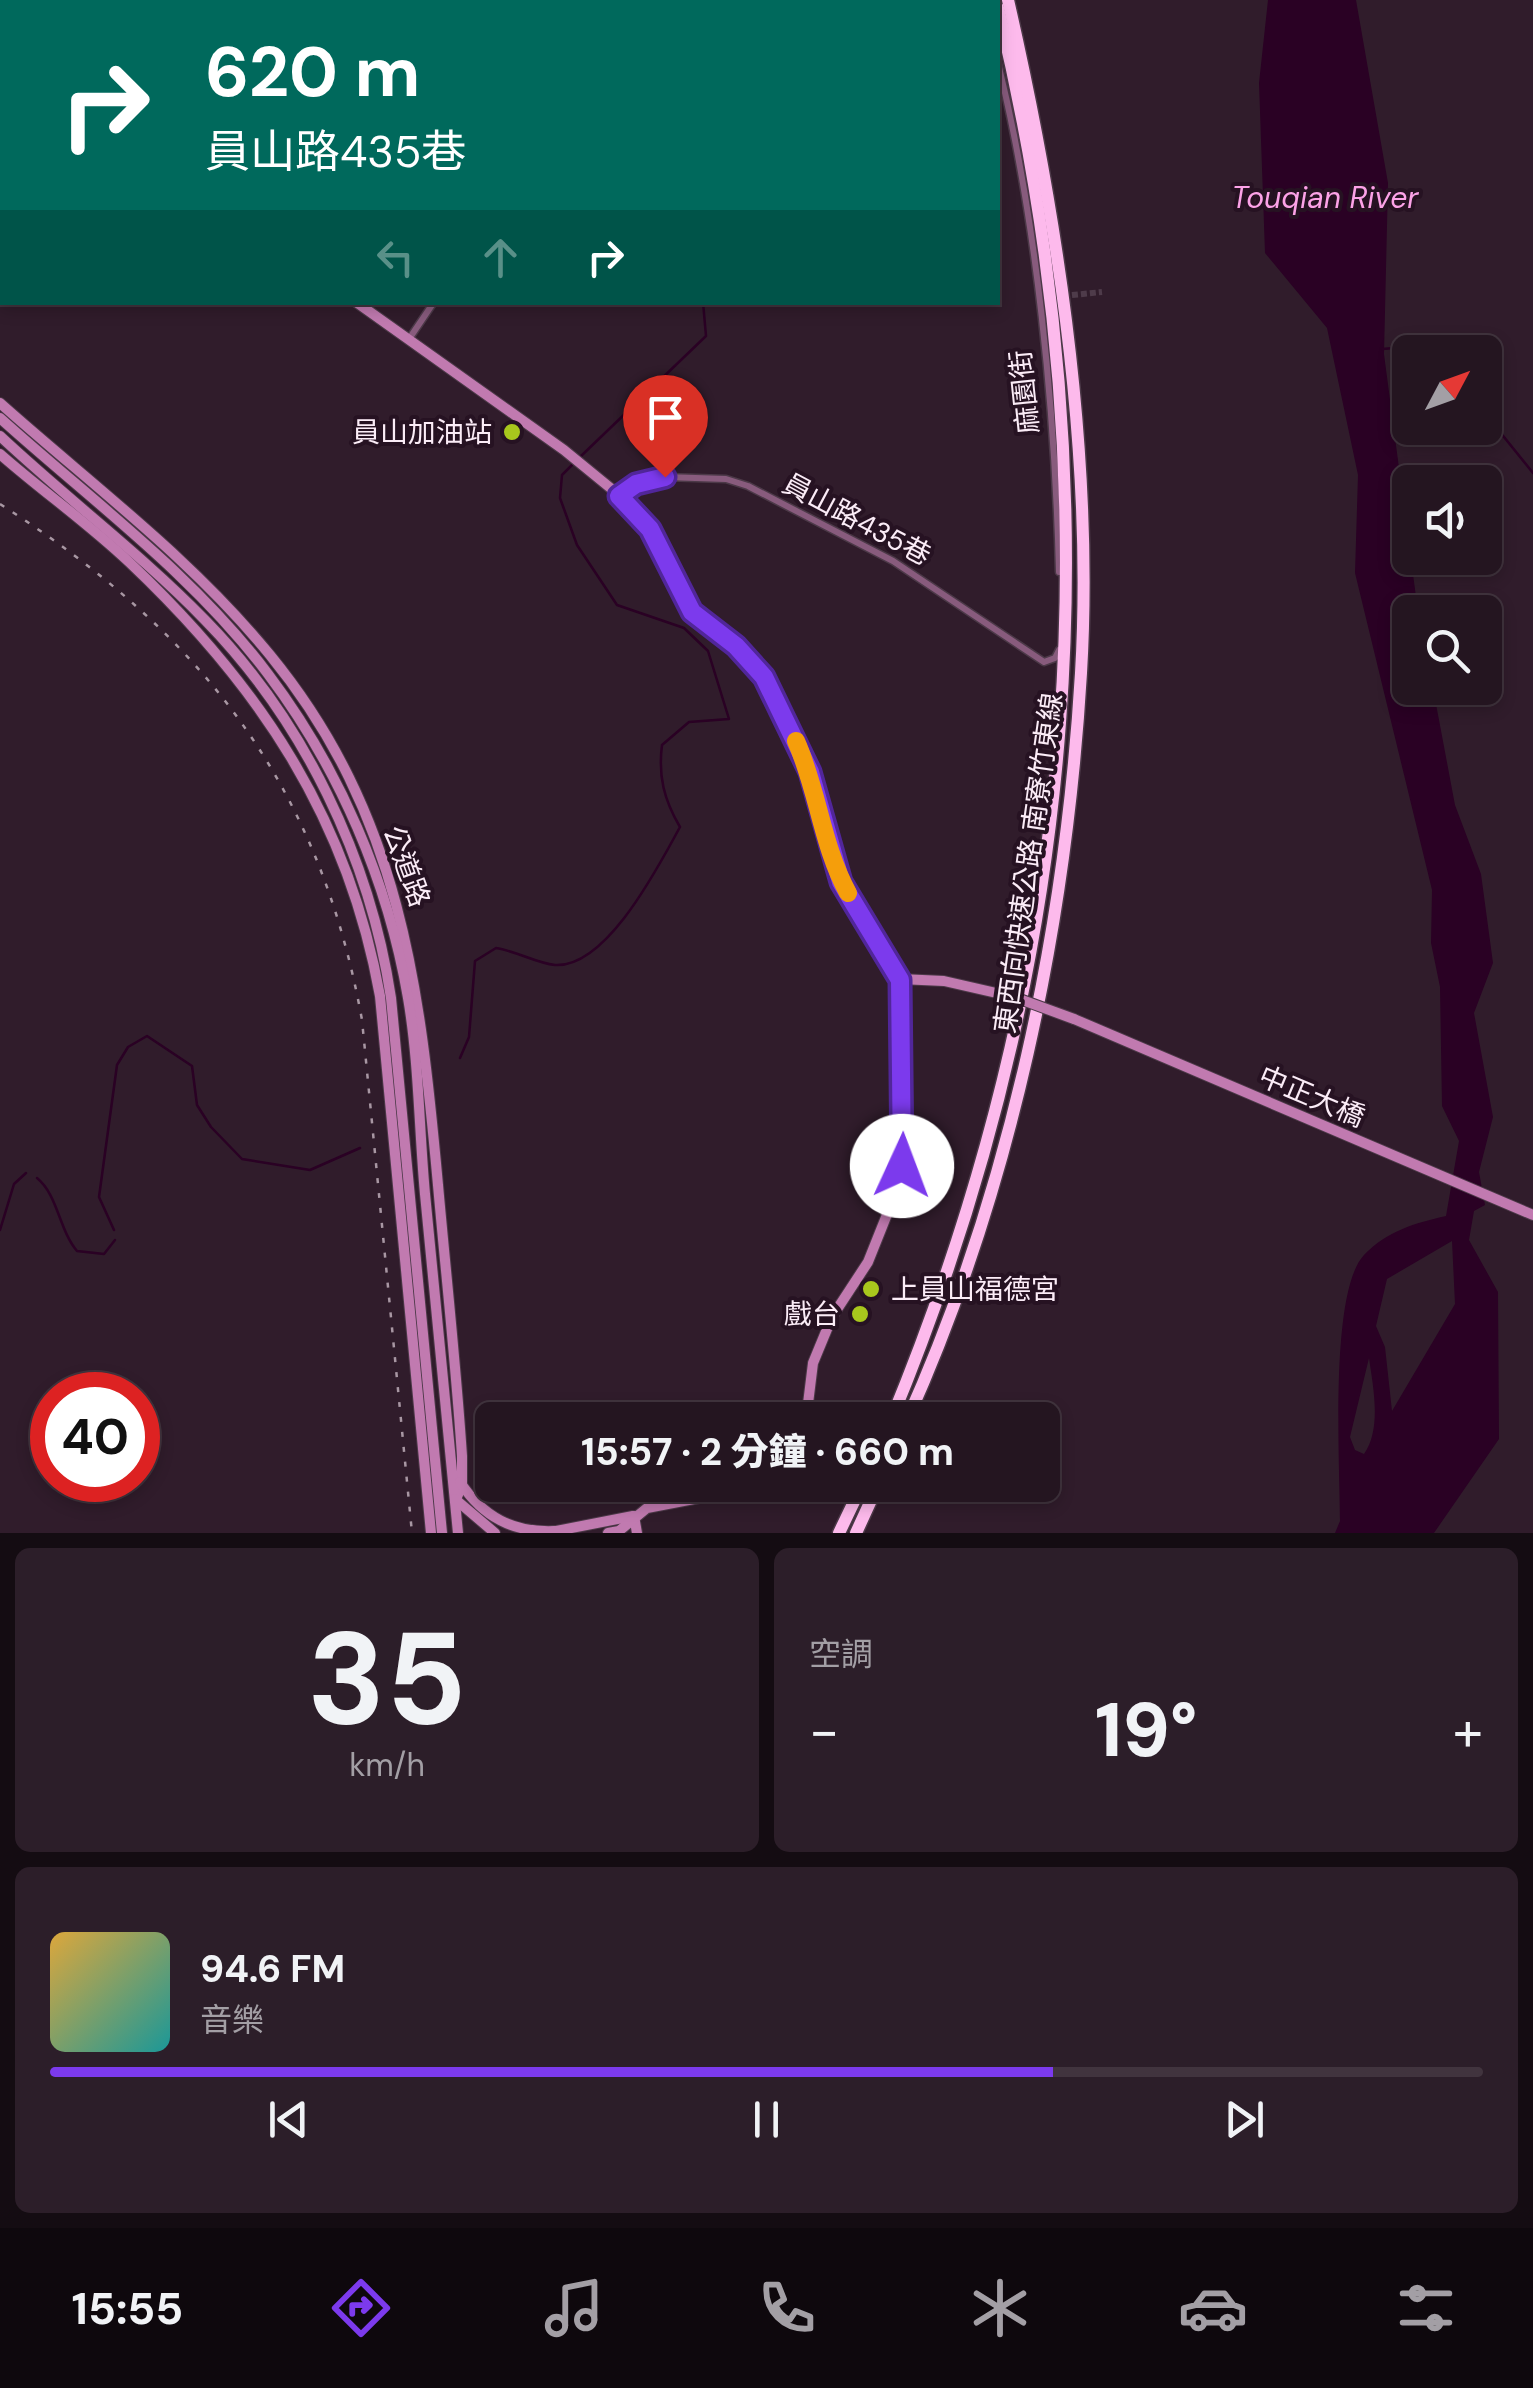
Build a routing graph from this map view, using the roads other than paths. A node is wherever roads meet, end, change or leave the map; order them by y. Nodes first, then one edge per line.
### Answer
1 (1008, 0) edge
2 (1000, 21) edge
3 (1000, 74) edge
4 (360, 305) edge
5 (432, 305) edge
6 (409, 339) junction
7 (0, 403) edge
8 (0, 418) edge
9 (0, 436) edge
10 (0, 454) edge
11 (619, 496) junction
12 (1055, 658) joint
13 (393, 909) junction
14 (900, 980) junction
15 (1533, 1215) edge
16 (450, 1380) junction
17 (808, 1402) edge
18 (898, 1402) edge
19 (914, 1402) edge
20 (450, 1456) junction
21 (424, 1459) junction
22 (438, 1478) junction
23 (462, 1486) junction
24 (456, 1500) junction
25 (678, 1502) edge
26 (854, 1502) edge
27 (870, 1502) edge
28 (634, 1516) junction
29 (552, 1532) edge
30 (431, 1533) edge
31 (442, 1533) edge
32 (458, 1533) edge
33 (494, 1533) edge
34 (608, 1533) edge
35 (637, 1533) edge
36 (839, 1533) edge
37 (856, 1533) edge

1 - 19 highway, 東西向快速公路 南寮竹東線
2 - 18 highway, 東西向快速公路 南寮竹東線
3 - 12 street, 麻園街
4 - 6 street
5 - 6 street
6 - 11 street
7 - 13 street, 公道路
8 - 13 street, 公道路
9 - 22 street, 公道路
10 - 21 street
11 - 12 street, 員山路435巷
11 - 14 street
13 - 16 street, 公道路
14 - 15 street, 中正大橋, bridge
14 - 17 street
16 - 20 street, 公道路
16 - 23 street, 公道路
20 - 23 street, 公道路
20 - 24 street, 公道路
21 - 22 street
21 - 30 street
22 - 24 street
22 - 31 street, 公道路
23 - 24 street, 公道路
23 - 29 street, 公道路
24 - 32 street, 公道路
24 - 33 street
25 - 28 street
26 - 36 highway
27 - 37 highway
28 - 29 street, 公道路
28 - 34 street
28 - 35 street

